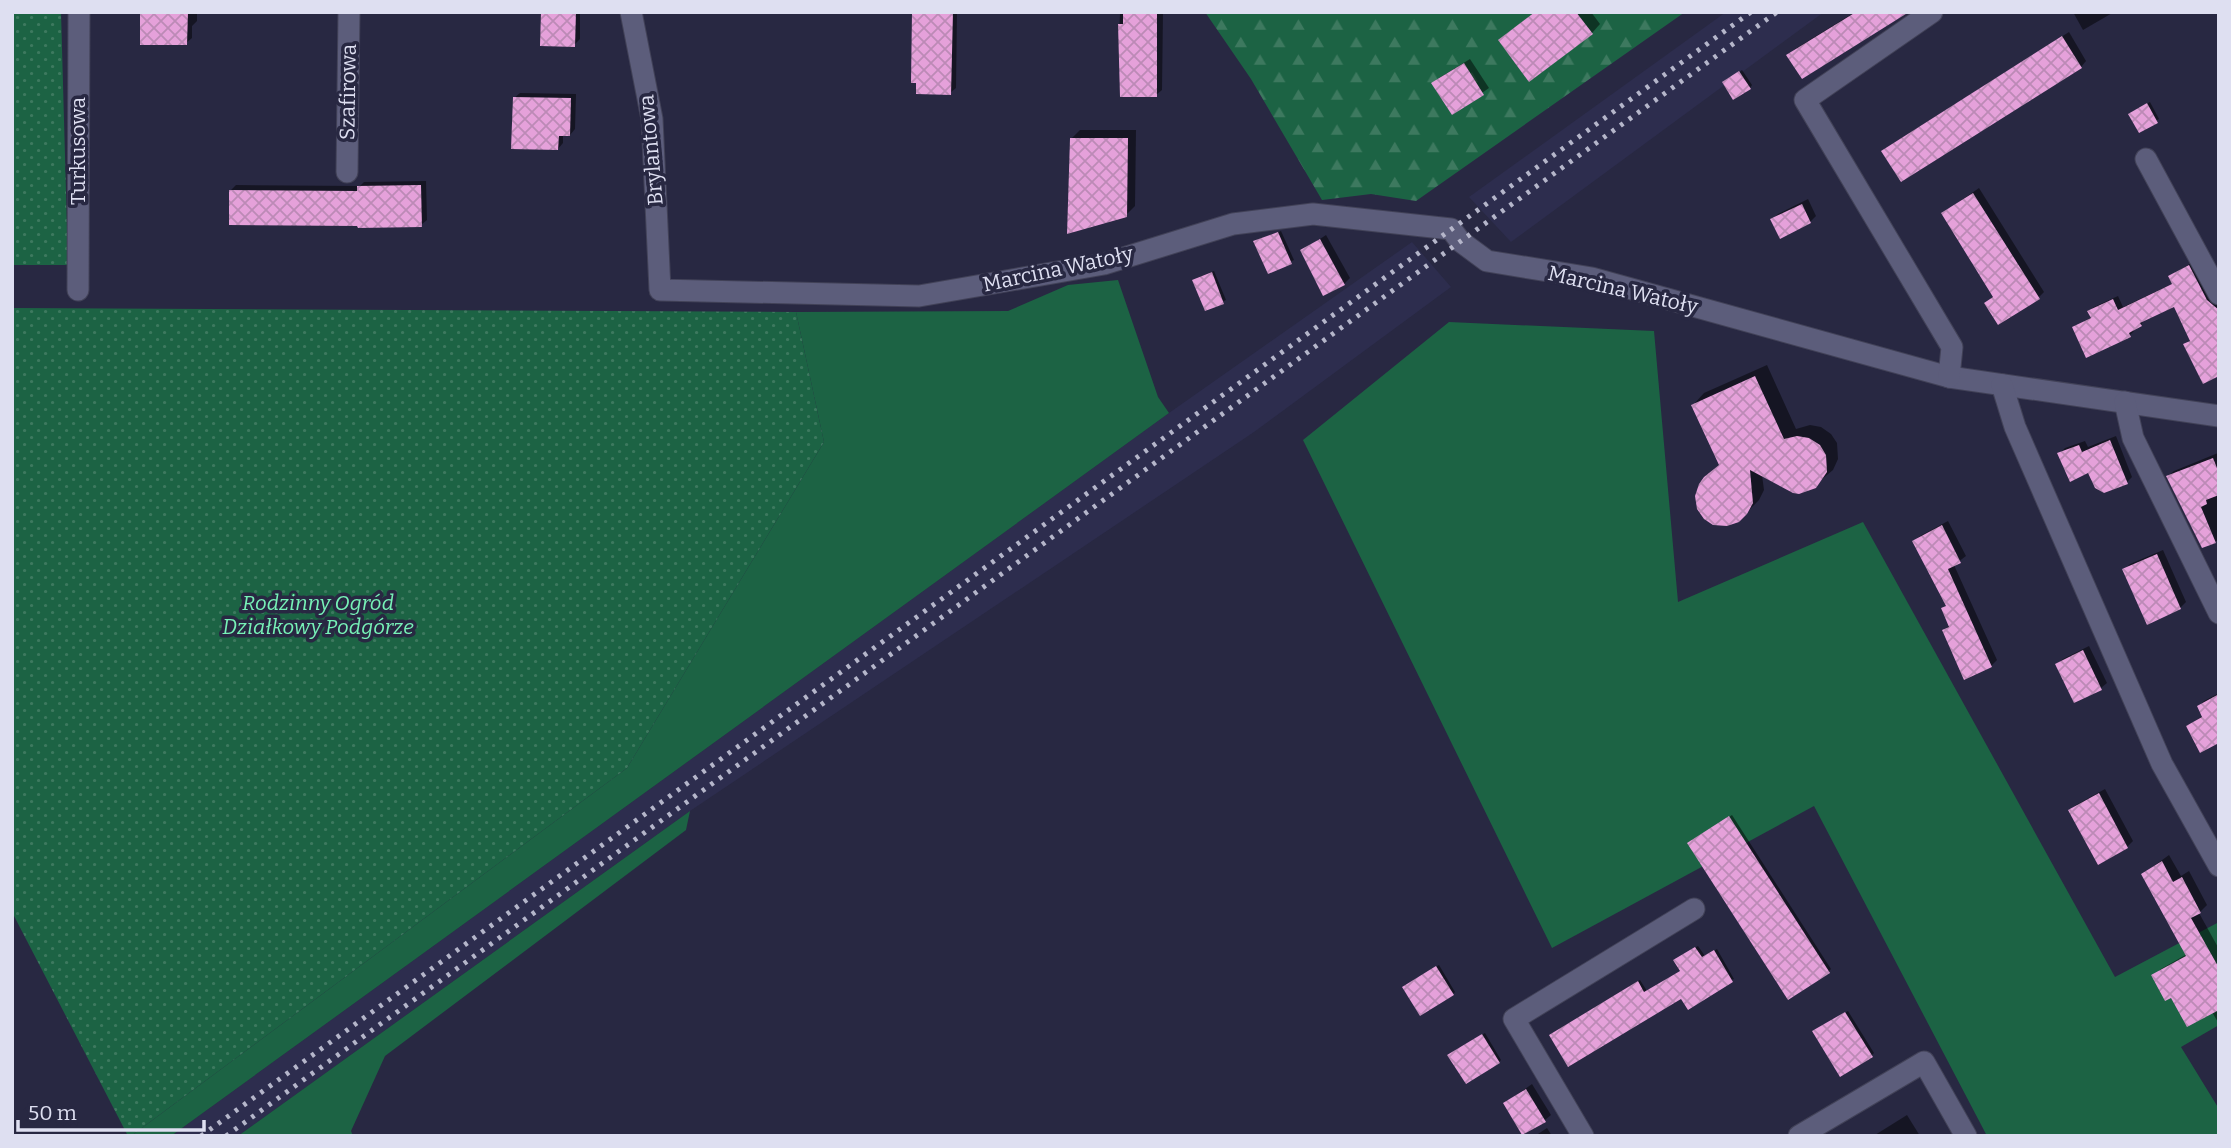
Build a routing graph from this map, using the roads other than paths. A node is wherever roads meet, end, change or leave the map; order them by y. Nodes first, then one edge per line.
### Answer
1 (79, 12) edge
2 (349, 12) edge
3 (631, 12) edge
4 (1932, 12) edge
5 (2146, 159) dead end
6 (347, 172) dead end
7 (78, 290) dead end
8 (660, 290) joint
9 (2219, 295) edge
10 (1949, 377) junction
11 (2002, 385) junction
12 (2124, 402) junction
13 (2219, 416) edge
14 (2219, 613) edge
15 (2219, 866) edge
16 (1694, 909) dead end
17 (1583, 1136) edge
18 (1799, 1136) edge
19 (1966, 1136) edge

1 - 7 street, Turkusowa
2 - 6 street, Szafirowa
3 - 8 street, Brylantowa
4 - 10 street
5 - 9 street
8 - 10 street, Marcina Watoły
10 - 11 street, Marcina Watoły
11 - 12 street, Marcina Watoły
11 - 15 street
12 - 13 street, Marcina Watoły
12 - 14 street
16 - 17 street
18 - 19 street

